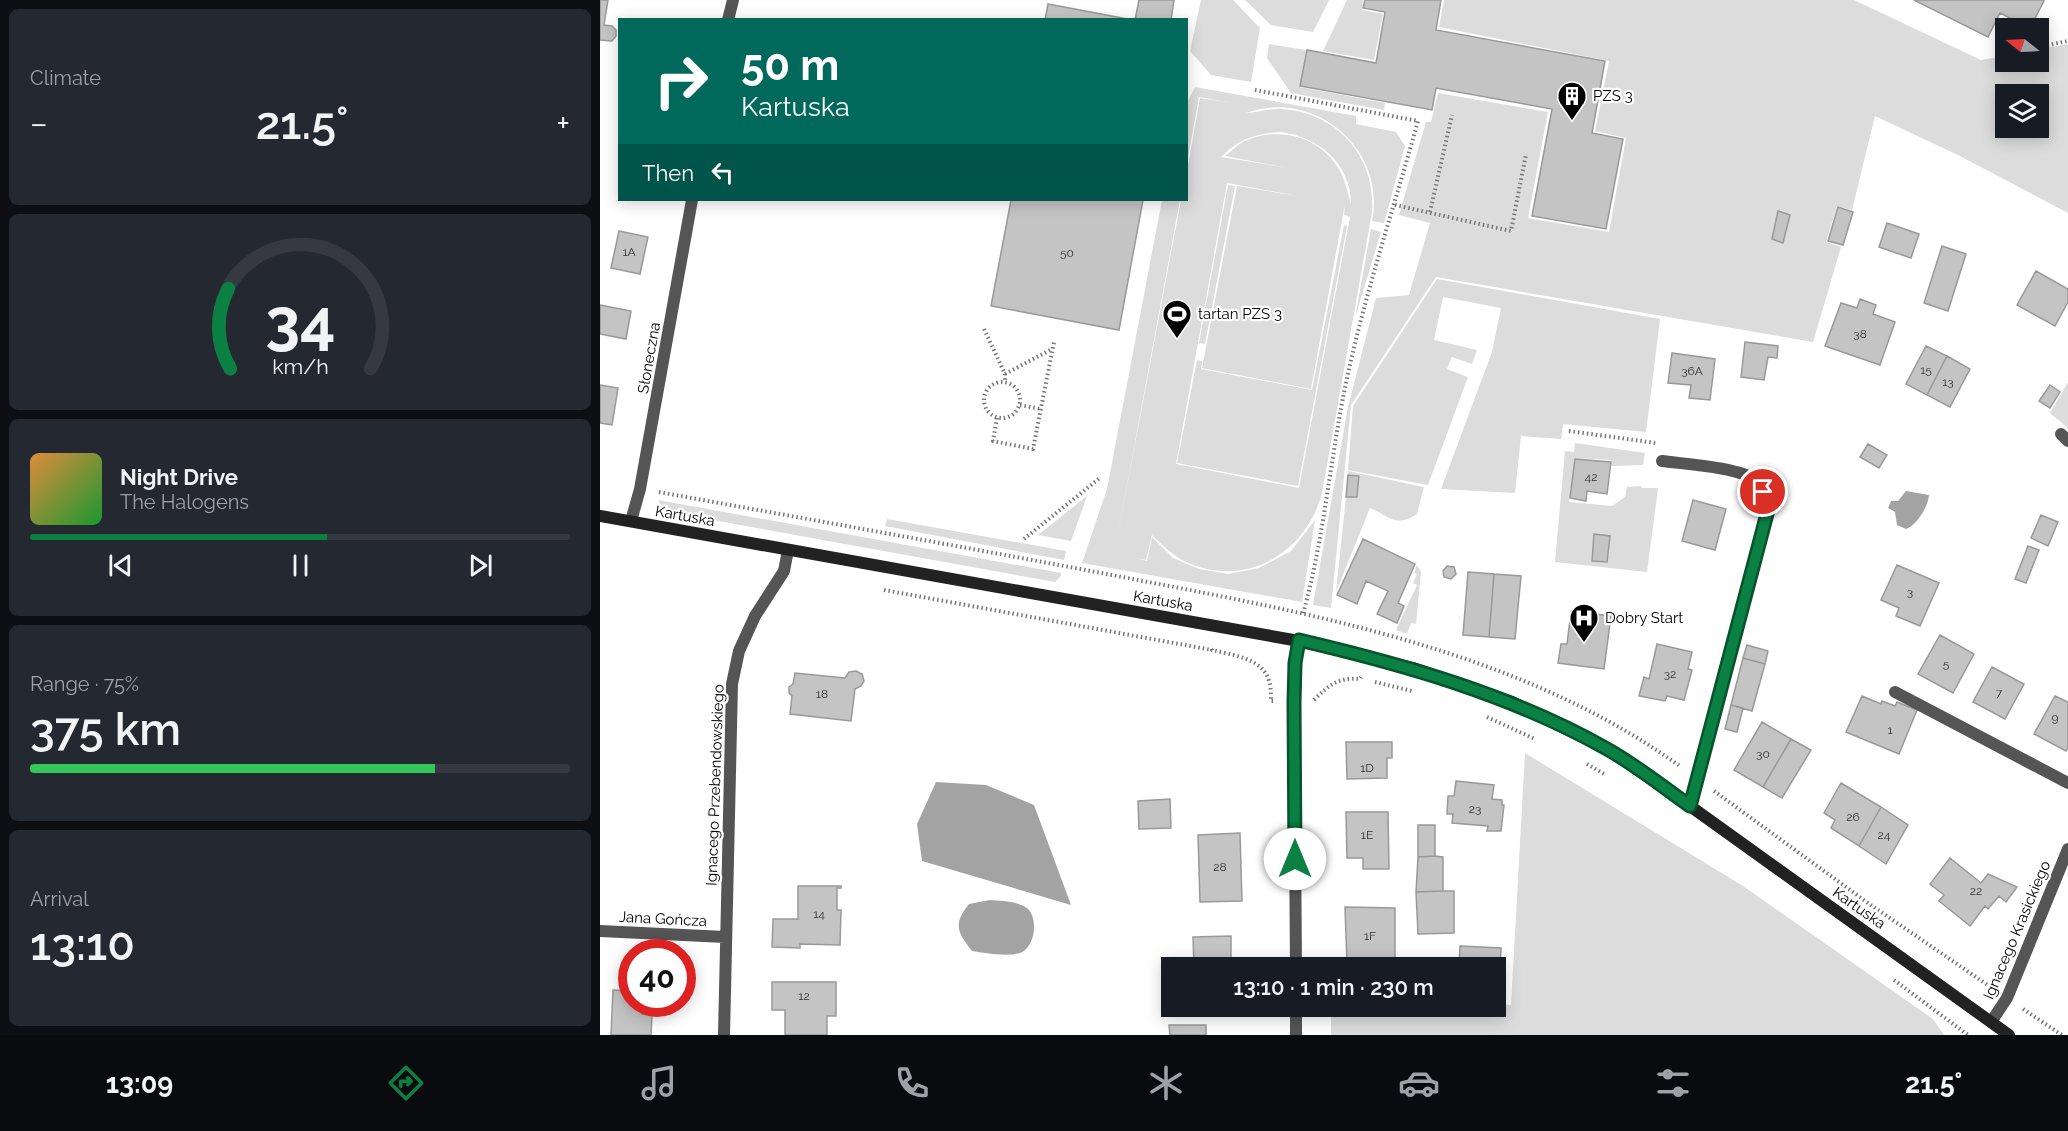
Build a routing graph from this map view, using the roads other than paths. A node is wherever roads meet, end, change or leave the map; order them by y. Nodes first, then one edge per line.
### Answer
1 (733, 0) edge
2 (728, 18) edge
3 (692, 201) edge
4 (1662, 460) road end
5 (600, 516) edge
6 (632, 521) junction
7 (788, 550) junction
8 (1299, 640) junction
9 (1895, 692) dead end
10 (2068, 783) edge
11 (1690, 806) junction
12 (2068, 849) edge
13 (600, 930) edge
14 (725, 937) junction
15 (1296, 957) edge
16 (1296, 1017) edge
17 (1991, 1022) junction
18 (724, 1035) edge
19 (1296, 1035) edge
20 (2009, 1035) edge

1 - 2 street
3 - 6 street, Słoneczna
4 - 11 street
5 - 6 main road, Kartuska
6 - 7 main road, Kartuska
7 - 8 main road, Kartuska
7 - 14 street, Ignacego Przebendowskiego
8 - 11 main road, Kartuska
8 - 15 street
9 - 10 street
11 - 17 main road, Kartuska
12 - 17 street, Ignacego Krasickiego
13 - 14 street, Jana Gończa
14 - 18 street, Ignacego Przebendowskiego
16 - 19 street
17 - 20 main road, Kartuska

